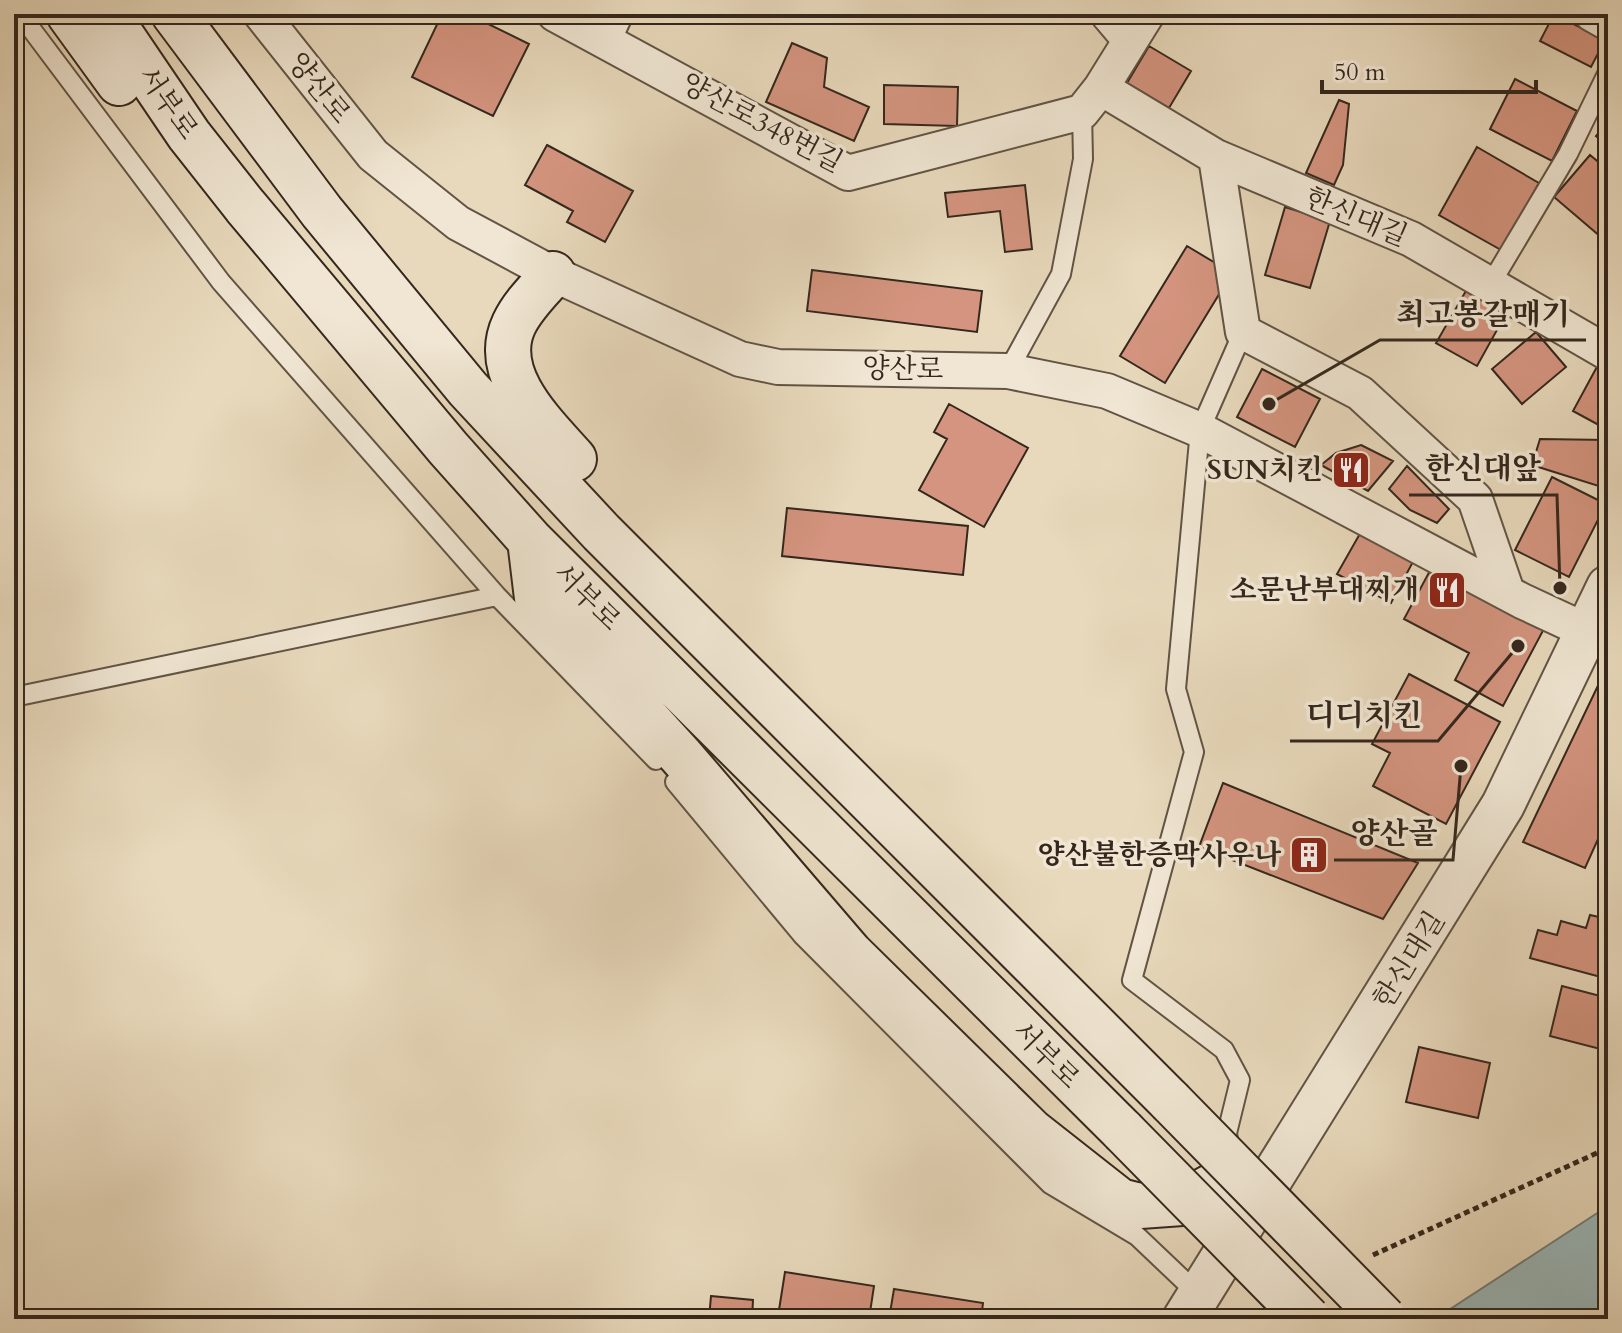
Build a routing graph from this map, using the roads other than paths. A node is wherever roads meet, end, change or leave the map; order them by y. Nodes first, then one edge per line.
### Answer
1 (20, 14) edge
2 (69, 14) edge
3 (107, 14) edge
4 (174, 14) edge
5 (261, 14) edge
6 (555, 14) edge
7 (1108, 14) edge
8 (1592, 14) edge
9 (1608, 23) edge
10 (1138, 27) edge
11 (617, 28) edge
12 (1608, 72) edge
13 (1092, 100) junction
14 (1216, 157) junction
15 (245, 206) junction
16 (553, 274) junction
17 (1490, 285) junction
18 (1243, 332) junction
19 (1608, 353) edge
20 (1008, 371) junction
21 (1200, 430) junction
22 (530, 540) junction
23 (1608, 587) edge
24 (1507, 592) junction
25 (497, 596) junction
26 (1596, 637) edge
27 (14, 697) edge
28 (846, 777) junction
29 (1262, 1195) junction
30 (1191, 1307) edge
31 (1308, 1319) edge
32 (1384, 1319) edge

1 - 25 lane
2 - 15 main road
3 - 15 main road, 서부로
4 - 28 main road, 서부로
5 - 16 street, 양산로
6 - 11 street, 양산로348번길
7 - 10 street
8 - 9 street
10 - 13 street
11 - 13 street, 양산로348번길
12 - 17 lane
13 - 14 street, 한신대길
13 - 20 lane
14 - 17 street, 한신대길
14 - 18 street
15 - 22 main road, 서부로
16 - 20 street, 양산로
16 - 28 main road
17 - 19 street, 한신대길
18 - 21 lane
18 - 24 street
20 - 21 street, 양산로
21 - 24 street, 양산로
21 - 29 lane
22 - 29 main road
22 - 31 main road, 서부로, bridge
23 - 26 street, 한신대길
24 - 26 street, 양산로
25 - 27 lane
25 - 30 lane
26 - 29 street, 한신대길
28 - 32 main road, 서부로, bridge
29 - 30 street, 한신대길

